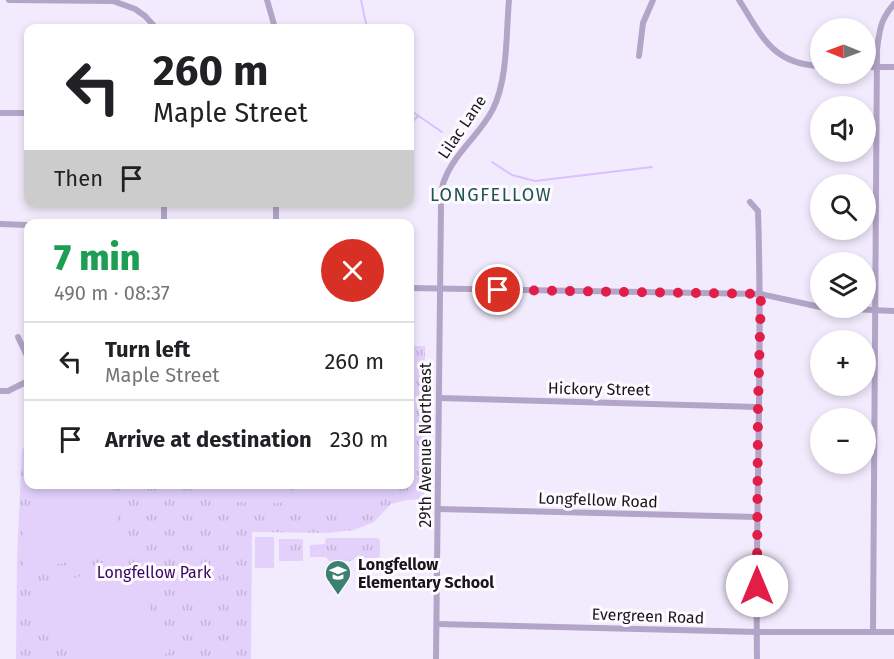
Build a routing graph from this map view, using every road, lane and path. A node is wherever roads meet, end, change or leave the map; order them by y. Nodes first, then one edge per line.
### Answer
1 (9, 0) edge
2 (267, 0) edge
3 (509, 0) edge
4 (653, 0) edge
5 (739, 0) edge
6 (894, 4) edge
7 (153, 24) edge
8 (274, 24) edge
9 (639, 56) dead end
10 (810, 65) edge
11 (877, 67) junction
12 (894, 67) edge
13 (0, 113) edge
14 (24, 113) edge
15 (750, 202) dead end
16 (0, 224) edge
17 (24, 225) edge
18 (440, 232) joint
19 (875, 252) edge
20 (414, 288) edge
21 (440, 289) junction
22 (761, 294) junction
23 (810, 305) edge
24 (876, 310) edge
25 (894, 311) edge
26 (875, 318) edge
27 (18, 338) dead end
28 (24, 350) edge
29 (24, 383) edge
30 (0, 391) edge
31 (439, 398) junction
32 (758, 406) junction
33 (438, 509) junction
34 (757, 518) junction
35 (437, 624) junction
36 (757, 632) junction
37 (873, 632) junction
38 (894, 632) edge
39 (436, 659) edge
40 (757, 659) edge

1 - 7 street
2 - 8 street
3 - 18 street, Lilac Lane
4 - 9 street
5 - 10 street
6 - 11 street
11 - 12 street
11 - 19 street
13 - 14 street
15 - 22 street
16 - 17 street
18 - 21 street, 29th Avenue Northeast
20 - 21 street
21 - 22 street
21 - 31 street, 29th Avenue Northeast
22 - 23 street
22 - 32 street
24 - 25 street
26 - 37 street
27 - 28 street
29 - 30 street
31 - 32 street, Hickory Street
31 - 33 street, 29th Avenue Northeast
32 - 34 street
33 - 34 street, Longfellow Road
33 - 35 street, 29th Avenue Northeast
34 - 36 street
35 - 36 street, Evergreen Road
35 - 39 street, 29th Avenue Northeast
36 - 37 street, Evergreen Road
36 - 40 street
37 - 38 street, Evergreen Road

